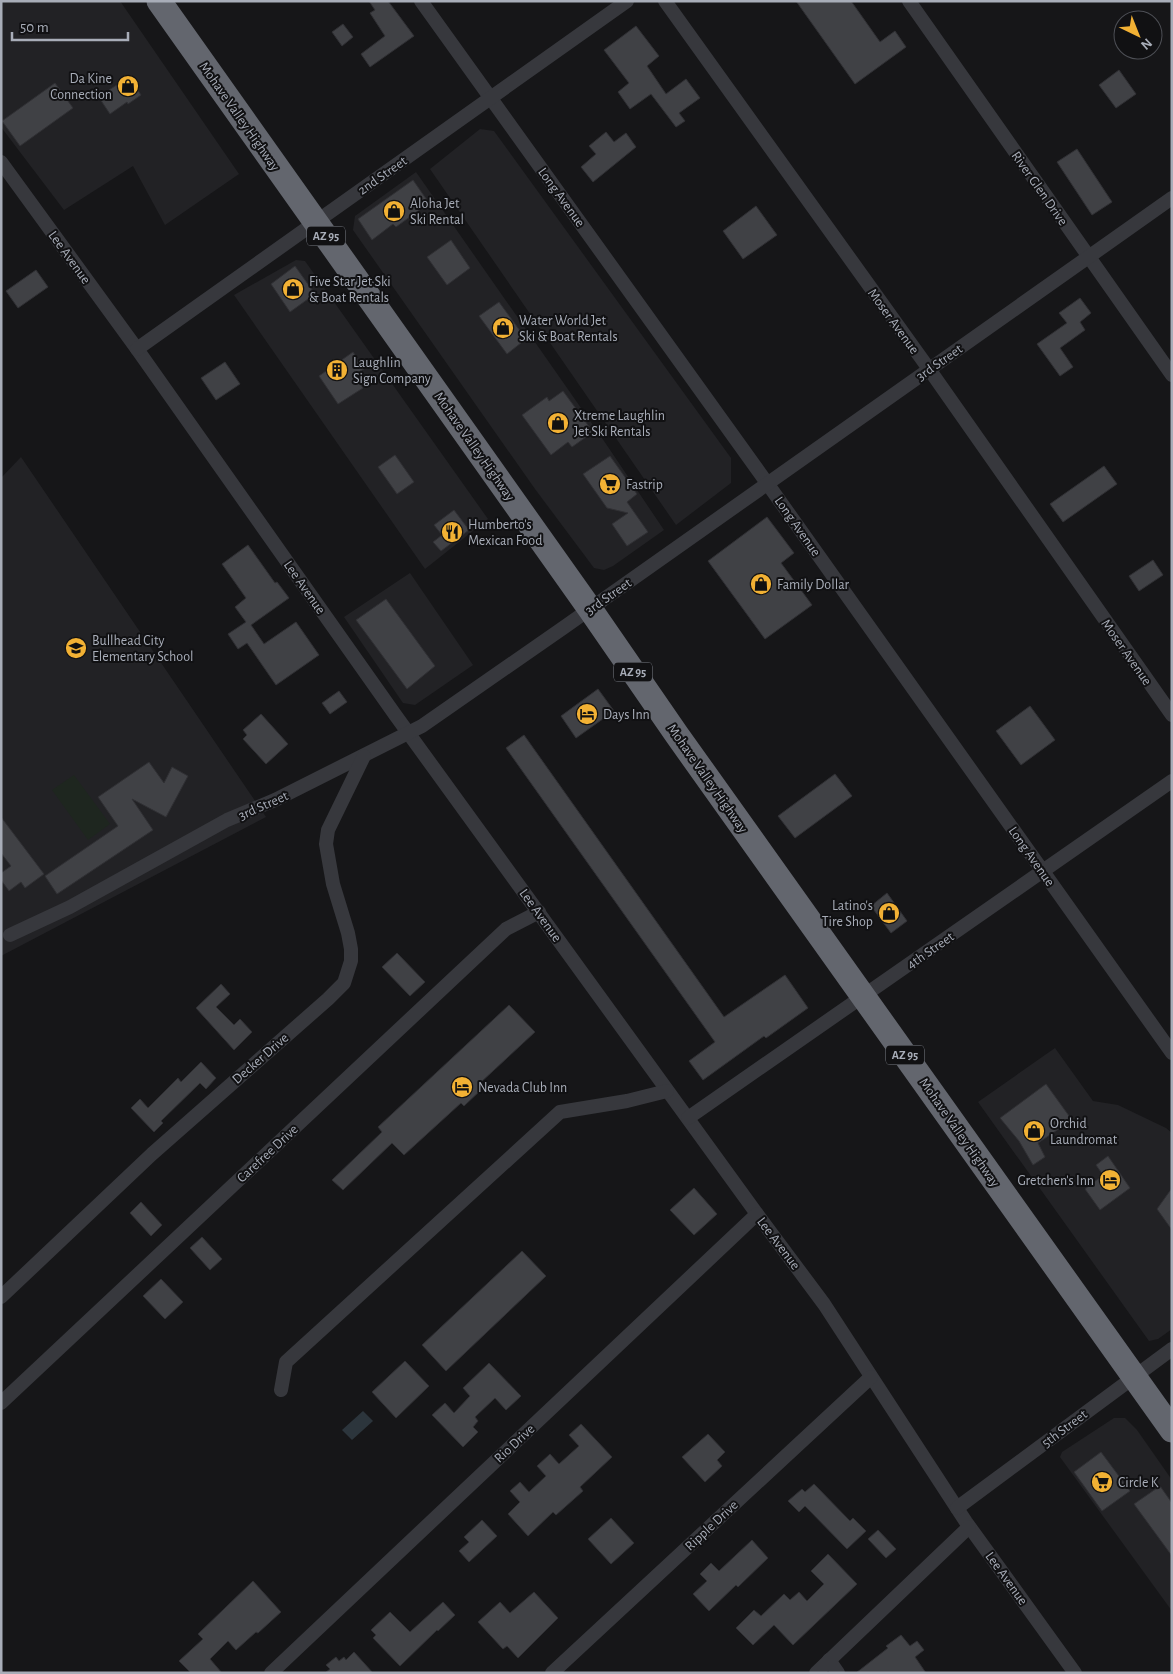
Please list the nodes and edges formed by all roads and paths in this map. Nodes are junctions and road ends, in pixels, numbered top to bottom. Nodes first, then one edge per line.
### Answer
1 (159, 1) edge
2 (421, 1) edge
3 (627, 1) edge
4 (665, 1) edge
5 (909, 1) edge
6 (490, 98) junction
7 (1, 162) edge
8 (1172, 198) edge
9 (316, 222) junction
10 (1088, 257) junction
11 (137, 349) junction
12 (929, 369) junction
13 (1172, 376) edge
14 (767, 484) junction
15 (590, 609) junction
16 (1172, 715) edge
17 (407, 732) junction
18 (364, 756) junction
19 (1172, 781) edge
20 (1043, 871) junction
21 (539, 912) junction
22 (10, 936) dead end
23 (863, 996) junction
24 (1172, 1053) edge
25 (668, 1091) junction
26 (688, 1118) junction
27 (757, 1214) junction
28 (1, 1297) edge
29 (1172, 1349) edge
30 (1134, 1376) junction
31 (871, 1377) junction
32 (281, 1390) dead end
33 (1, 1403) edge
34 (1172, 1430) edge
35 (957, 1508) junction
36 (969, 1527) junction
37 (829, 1660) junction
38 (271, 1673) edge
39 (552, 1673) edge
40 (816, 1673) edge
41 (838, 1673) edge
42 (1075, 1673) edge

1 - 9 highway, Mohave Valley Highway / AZ 95
2 - 6 street, Long Avenue
3 - 6 street, 2nd Street
4 - 12 street, Moser Avenue
5 - 10 street, River Glen Drive
6 - 9 street, 2nd Street
6 - 14 street, Long Avenue
7 - 11 street, Lee Avenue
8 - 10 street, 3rd Street
9 - 11 street, 2nd Street
9 - 15 highway, Mohave Valley Highway / AZ 95
10 - 12 street, 3rd Street
10 - 13 street, River Glen Drive
11 - 17 street, Lee Avenue
12 - 14 street, 3rd Street
12 - 16 street, Moser Avenue
14 - 15 street, 3rd Street
14 - 20 street, Long Avenue
15 - 17 street, 3rd Street
15 - 23 highway, Mohave Valley Highway / AZ 95
17 - 18 street, 3rd Street
17 - 21 street, Lee Avenue
18 - 22 street, 3rd Street
18 - 28 street, Decker Drive
19 - 20 street, 4th Street
20 - 23 street, 4th Street
20 - 24 street, Long Avenue
21 - 25 street, Lee Avenue
21 - 33 street, Carefree Drive
23 - 26 street, 4th Street
23 - 30 highway, Mohave Valley Highway / AZ 95
25 - 26 street, Lee Avenue
25 - 32 street
26 - 27 street, Lee Avenue
27 - 31 street, Lee Avenue
27 - 38 street, Rio Drive
29 - 30 street, 5th Street
30 - 34 highway, Mohave Valley Highway / AZ 95
30 - 35 street, 5th Street
31 - 35 street, Lee Avenue
31 - 39 street, Ripple Drive
35 - 36 street, Lee Avenue
36 - 37 street
36 - 42 street, Lee Avenue
37 - 40 street
37 - 41 street

